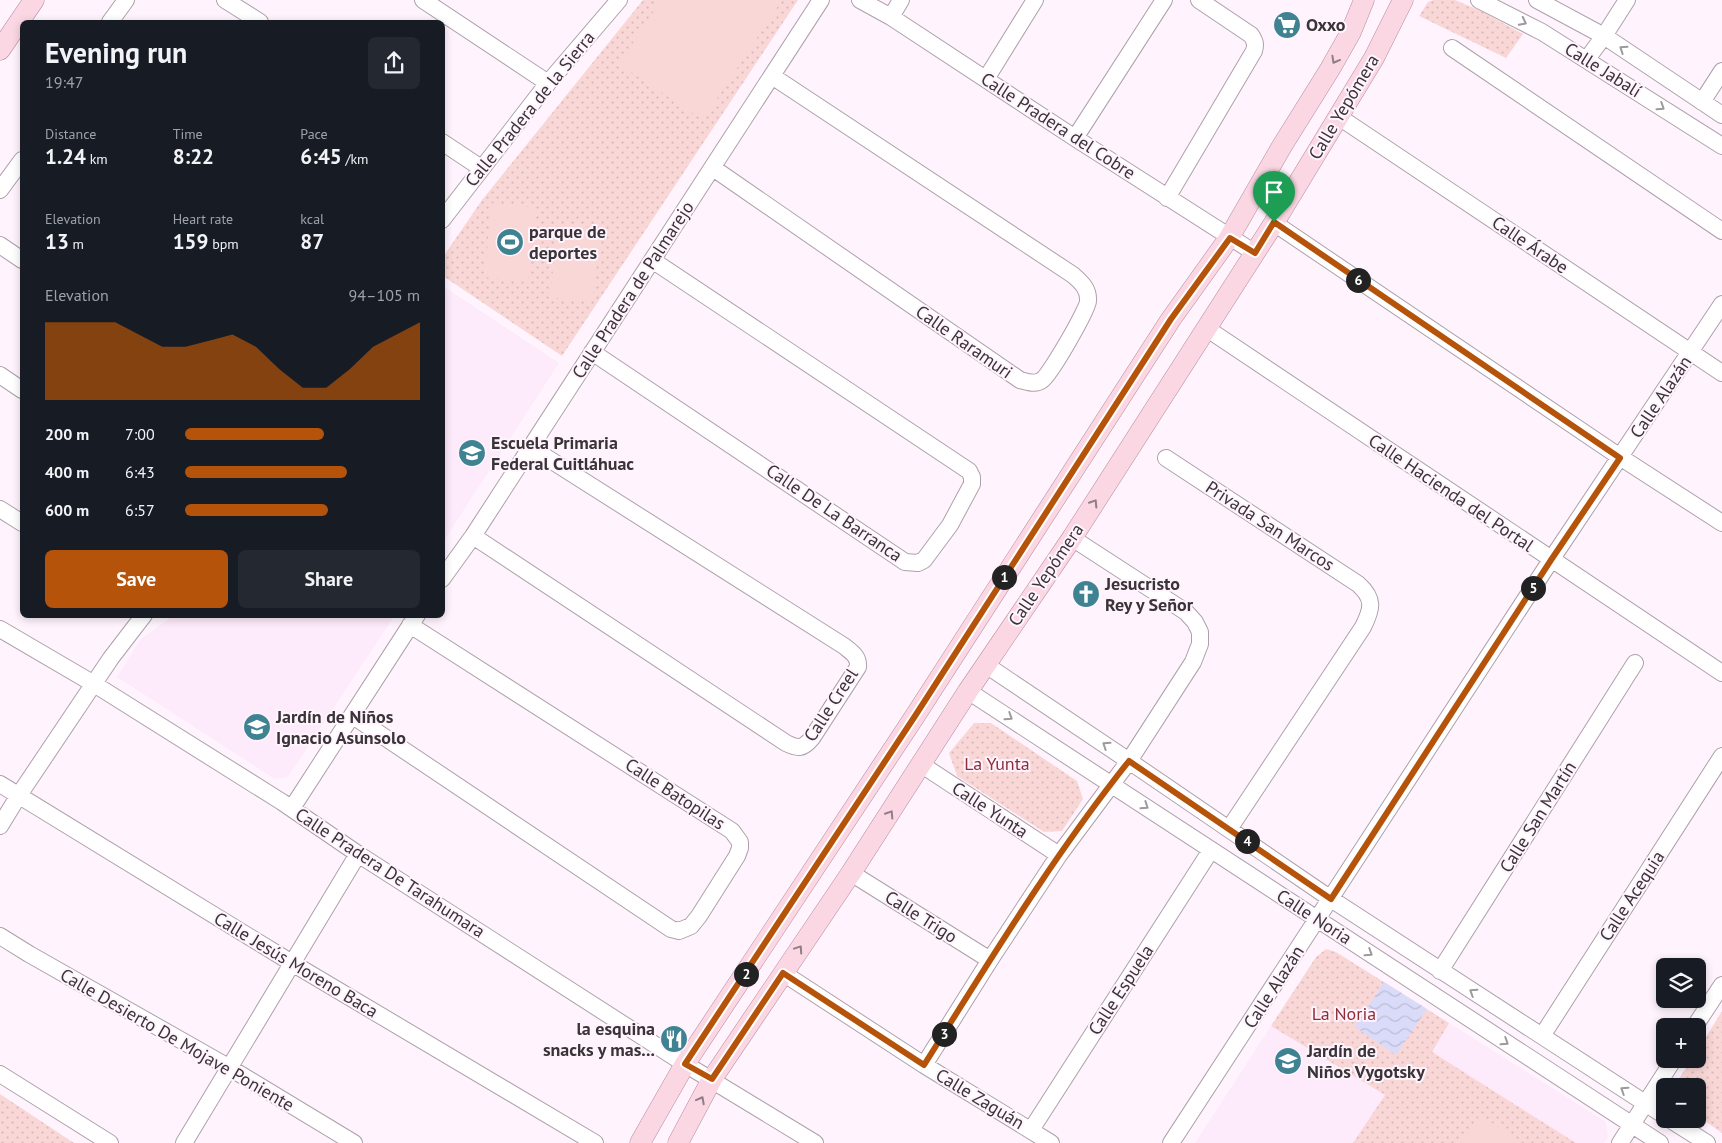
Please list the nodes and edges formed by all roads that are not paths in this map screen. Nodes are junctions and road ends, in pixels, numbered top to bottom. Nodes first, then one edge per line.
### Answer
1 (34, 0) edge
2 (126, 0) edge
3 (225, 0) edge
4 (423, 0) edge
5 (619, 0) edge
6 (821, 0) edge
7 (860, 0) edge
8 (901, 0) edge
9 (1035, 0) edge
10 (1164, 0) edge
11 (1199, 0) edge
12 (1364, 0) edge
13 (1403, 0) edge
14 (1479, 0) edge
15 (1537, 0) edge
16 (1627, 0) edge
17 (891, 17) junction
18 (20, 20) edge
19 (111, 20) edge
20 (257, 20) edge
21 (20, 21) edge
22 (1604, 36) junction
23 (1452, 48) dead end
24 (0, 50) edge
25 (1587, 59) junction
26 (1722, 71) edge
27 (772, 76) junction
28 (986, 79) junction
29 (548, 83) junction
30 (1702, 102) junction
31 (1722, 115) edge
32 (1339, 117) junction
33 (1075, 138) junction
34 (445, 144) edge
35 (1722, 146) edge
36 (20, 163) edge
37 (481, 168) junction
38 (713, 168) junction
39 (0, 190) edge
40 (1167, 198) junction
41 (445, 216) edge
42 (1274, 222) junction
43 (1722, 231) edge
44 (1230, 238) junction
45 (0, 245) edge
46 (1255, 253) junction
47 (20, 259) edge
48 (652, 260) junction
49 (1722, 304) edge
50 (1206, 328) junction
51 (592, 352) junction
52 (1691, 352) junction
53 (1722, 373) edge
54 (0, 375) edge
55 (20, 389) edge
56 (530, 448) junction
57 (1166, 458) dead end
58 (1620, 458) junction
59 (0, 509) edge
60 (20, 522) edge
61 (1722, 523) edge
62 (473, 536) junction
63 (1072, 538) junction
64 (1551, 560) junction
65 (445, 575) edge
66 (141, 618) edge
67 (414, 620) edge
68 (0, 629) edge
69 (1635, 663) dead end
70 (986, 665) junction
71 (1722, 673) edge
72 (94, 684) junction
73 (968, 691) junction
74 (353, 716) junction
75 (1722, 756) edge
76 (1129, 761) junction
77 (922, 765) junction
78 (0, 784) edge
79 (1111, 784) junction
80 (19, 796) junction
81 (292, 808) junction
82 (0, 826) edge
83 (1229, 829) junction
84 (1211, 850) junction
85 (358, 854) junction
86 (1059, 855) junction
87 (851, 873) junction
88 (1331, 899) junction
89 (1318, 920) junction
90 (0, 936) edge
91 (990, 960) junction
92 (292, 963) junction
93 (1440, 971) junction
94 (783, 973) junction
95 (1722, 985) edge
96 (1700, 1018) edge
97 (1542, 1036) junction
98 (685, 1064) junction
99 (924, 1065) junction
100 (230, 1068) junction
101 (1668, 1068) edge
102 (0, 1074) edge
103 (712, 1079) junction
104 (1646, 1104) junction
105 (1656, 1110) edge
106 (1632, 1124) junction
107 (1683, 1128) edge
108 (1031, 1130) junction
109 (110, 1143) edge
110 (184, 1143) edge
111 (354, 1143) edge
112 (594, 1143) edge
113 (640, 1143) edge
114 (678, 1143) edge
115 (815, 1143) edge
116 (1051, 1143) edge
117 (1171, 1143) edge
118 (1620, 1143) edge
119 (1660, 1143) edge
120 (1707, 1143) edge

1 - 18 main road
2 - 19 street
3 - 20 street
4 - 29 street
5 - 29 street, Calle Pradera de la Sierra
6 - 27 street, Calle Pradera de Palmarejo
7 - 17 street, Calle Pradera del Cobre
8 - 17 street
9 - 28 street
10 - 33 street
11 - 40 street
12 -> 44 main road, Calle Yepómera
13 - 32 main road, Calle Yepómera
14 -> 25 street, Calle Jabalí
15 - 22 street, Calle Jabalí
16 - 22 street
17 - 28 street, Calle Pradera del Cobre
21 - 24 main road
22 - 25 street
30 -> 22 street, Calle Jabalí
23 - 43 street
25 -> 35 street, Calle Jabalí
26 - 30 street
27 - 38 street, Calle Pradera de Palmarejo
27 - 38 street, Calle Raramuri
28 - 33 street, Calle Pradera del Cobre
29 - 37 street, Calle Pradera de la Sierra
30 - 31 street, Calle Jabalí
32 - 42 main road, Calle Yepómera
32 - 52 street, Calle Árabe
33 - 40 street, Calle Pradera del Cobre
34 - 37 street
36 - 39 street
37 - 41 street, Calle Pradera de la Sierra
38 - 48 street, Calle Pradera de Palmarejo
40 - 44 street, Calle Pradera del Cobre
42 - 46 main road, Calle Yepómera
42 - 58 street
44 - 46 street, Calle Pradera del Cobre
44 - 98 main road, Calle Yepómera
45 - 47 street
46 - 50 main road, Calle Yepómera
48 - 51 street, Calle Pradera de Palmarejo
48 - 51 street, Calle De La Barranca
49 - 52 street, Calle Alazán
63 -> 50 main road, Calle Yepómera
50 - 64 street, Calle Hacienda del Portal
51 - 56 street, Calle Pradera de Palmarejo
52 - 53 street, Calle Árabe
52 - 58 street, Calle Alazán
54 - 55 street
56 - 62 street, Calle Pradera de Palmarejo
56 - 62 street, Calle Creel
57 - 83 street, Privada San Marcos
58 - 61 street
58 - 64 street, Calle Alazán
59 - 60 street
62 - 65 street, Calle Pradera de Palmarejo
63 - 70 main road, Calle Yepómera
63 - 76 street
64 - 71 street, Calle Hacienda del Portal
64 - 88 street, Calle Alazán
66 - 72 street
67 - 74 street
67 - 74 street, Calle Batopilas
68 - 72 street, Calle Pradera De Tarahumara
69 - 93 street, Calle San Martín
70 - 73 main road, Calle Yepómera
76 -> 70 street, Calle Noria
72 - 80 street
72 - 81 street, Calle Pradera De Tarahumara
73 - 77 main road, Calle Yepómera
73 -> 79 street, Calle Noria
74 - 81 street
75 - 97 street, Calle Acequia
76 - 79 street
76 - 83 street, Calle Noria
77 - 86 street, Calle Yunta
87 -> 77 main road, Calle Yepómera
78 - 80 street, Calle Jesús Moreno Baca
79 -> 84 street, Calle Noria
79 - 86 street
80 - 82 street
80 - 92 street, Calle Jesús Moreno Baca
81 - 85 street, Calle Pradera De Tarahumara
83 - 88 street, Calle Noria
84 - 89 street, Calle Noria
84 - 108 street, Calle Espuela
85 - 92 street
85 - 98 street, Calle Pradera De Tarahumara
86 - 91 street
87 - 91 street, Calle Trigo
94 -> 87 main road, Calle Yepómera
88 - 89 street, Calle Alazán
88 - 93 street, Calle Noria
89 -> 106 street, Calle Noria
89 - 117 street, Calle Alazán
90 - 100 street, Calle Desierto De Mojave Poniente
91 - 99 street
92 - 100 street
92 - 112 street, Calle Jesús Moreno Baca
97 -> 93 street, Calle Noria
94 - 99 street, Calle Zaguán
94 - 103 main road, Calle Yepómera
95 - 96 street
104 -> 97 street, Calle Noria
98 - 103 street, Calle Pradera De Tarahumara
98 - 113 main road, Calle Yepómera
99 - 108 street, Calle Zaguán
100 - 110 street
100 - 111 street, Calle Desierto De Mojave Poniente
101 - 104 street
102 - 109 street
114 -> 103 main road, Calle Yepómera
103 - 115 street, Calle Pradera De Tarahumara
104 - 105 street, Calle Noria
104 - 106 street
106 - 118 street
106 - 119 street, Calle Noria
107 - 120 street
108 - 116 street, Calle Zaguán

